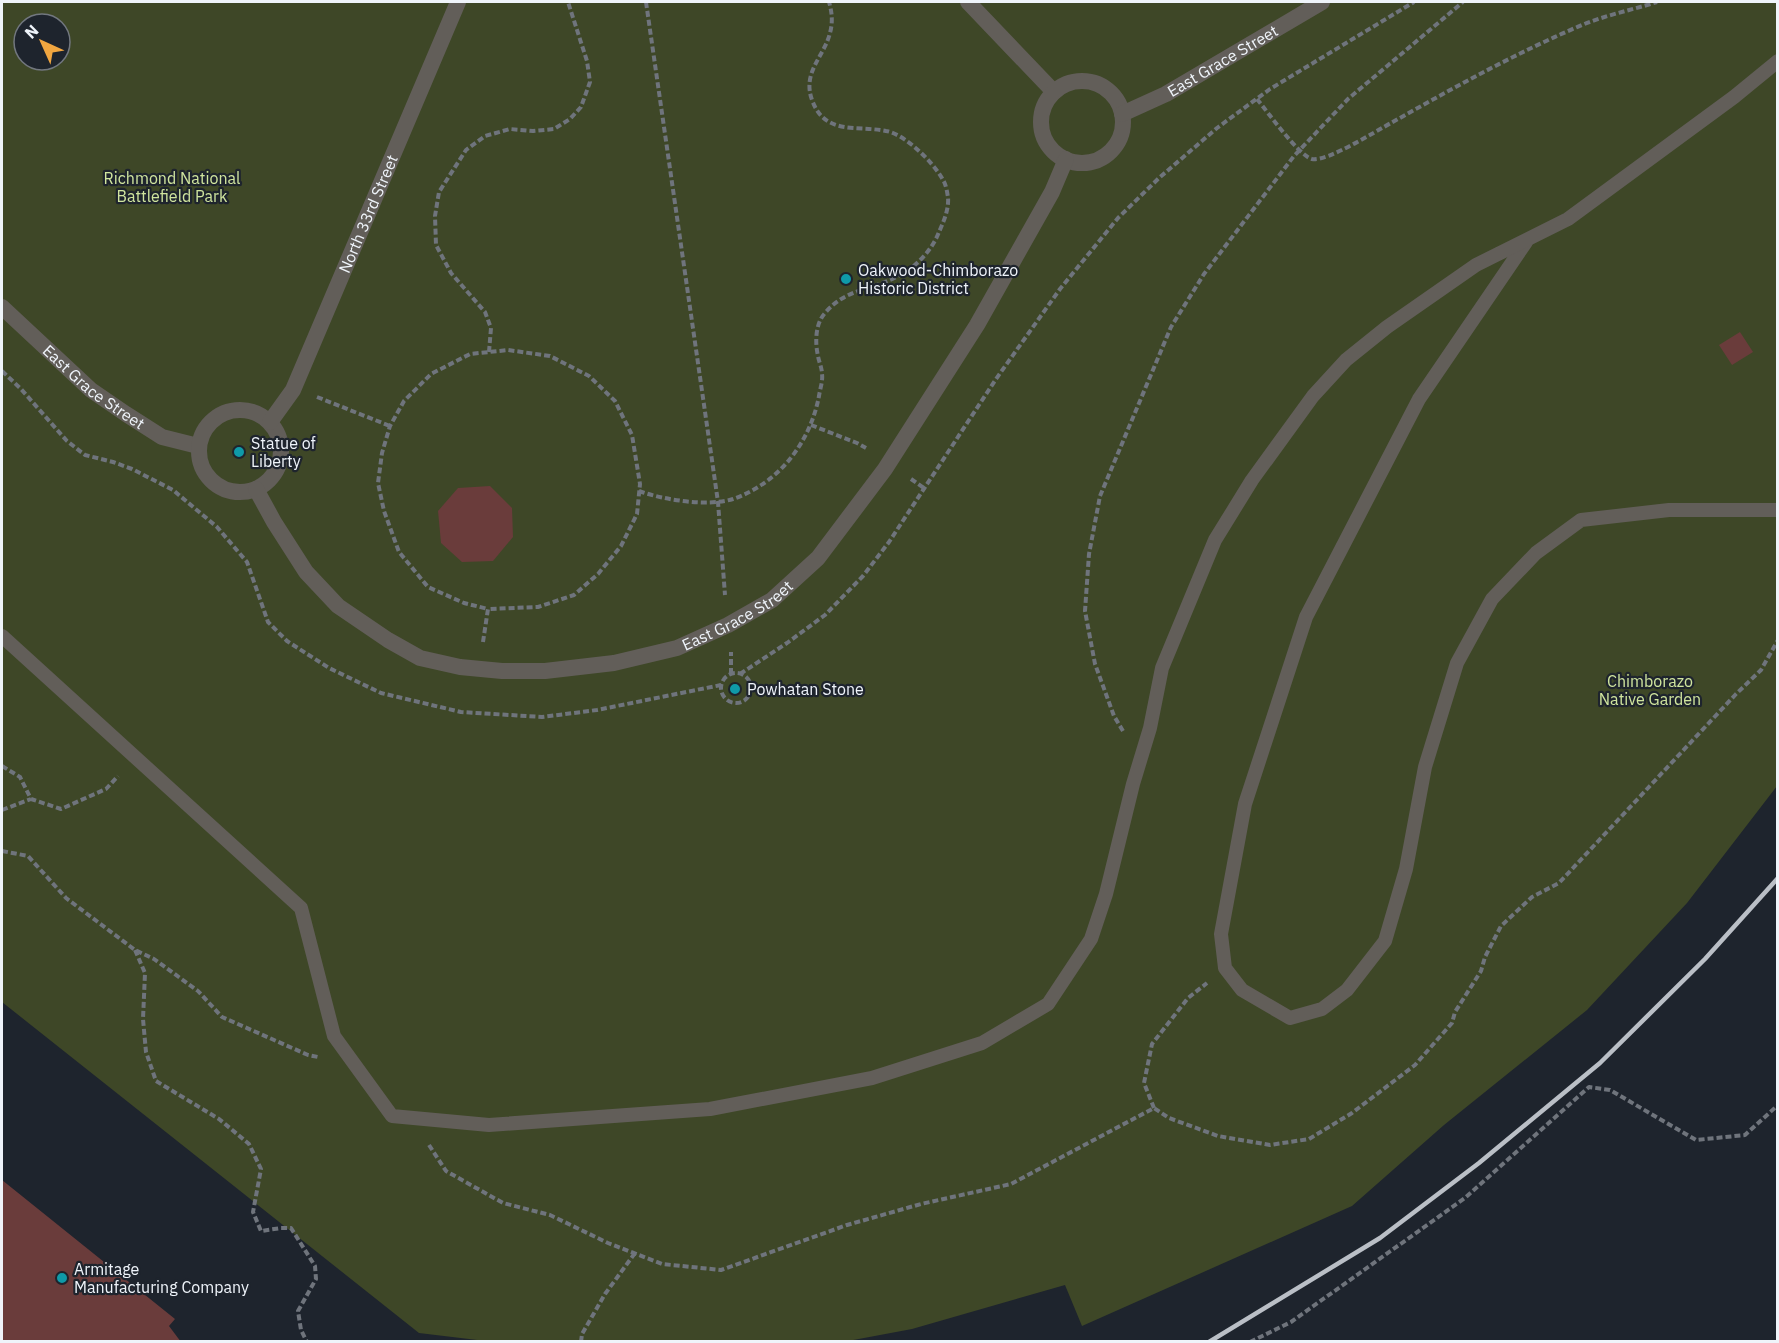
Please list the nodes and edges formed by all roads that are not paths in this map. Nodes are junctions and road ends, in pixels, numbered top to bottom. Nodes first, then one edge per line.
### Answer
1 (458, 2) edge
2 (968, 2) edge
3 (1322, 2) edge
4 (1778, 61) edge
5 (1054, 92) junction
6 (1122, 114) junction
7 (1066, 159) junction
8 (1527, 240) junction
9 (2, 307) edge
10 (270, 422) junction
11 (198, 446) junction
12 (256, 489) junction
13 (1778, 510) edge
14 (2, 636) edge

1 - 10 street, North 33rd Street
2 - 5 street
3 - 6 street, East Grace Street
4 - 8 lane
5 - 6 street
5 - 7 street
6 - 7 street
7 - 12 street, East Grace Street
8 - 13 lane
8 - 14 lane
9 - 11 street, East Grace Street
10 - 11 street
10 - 12 street
11 - 12 street

